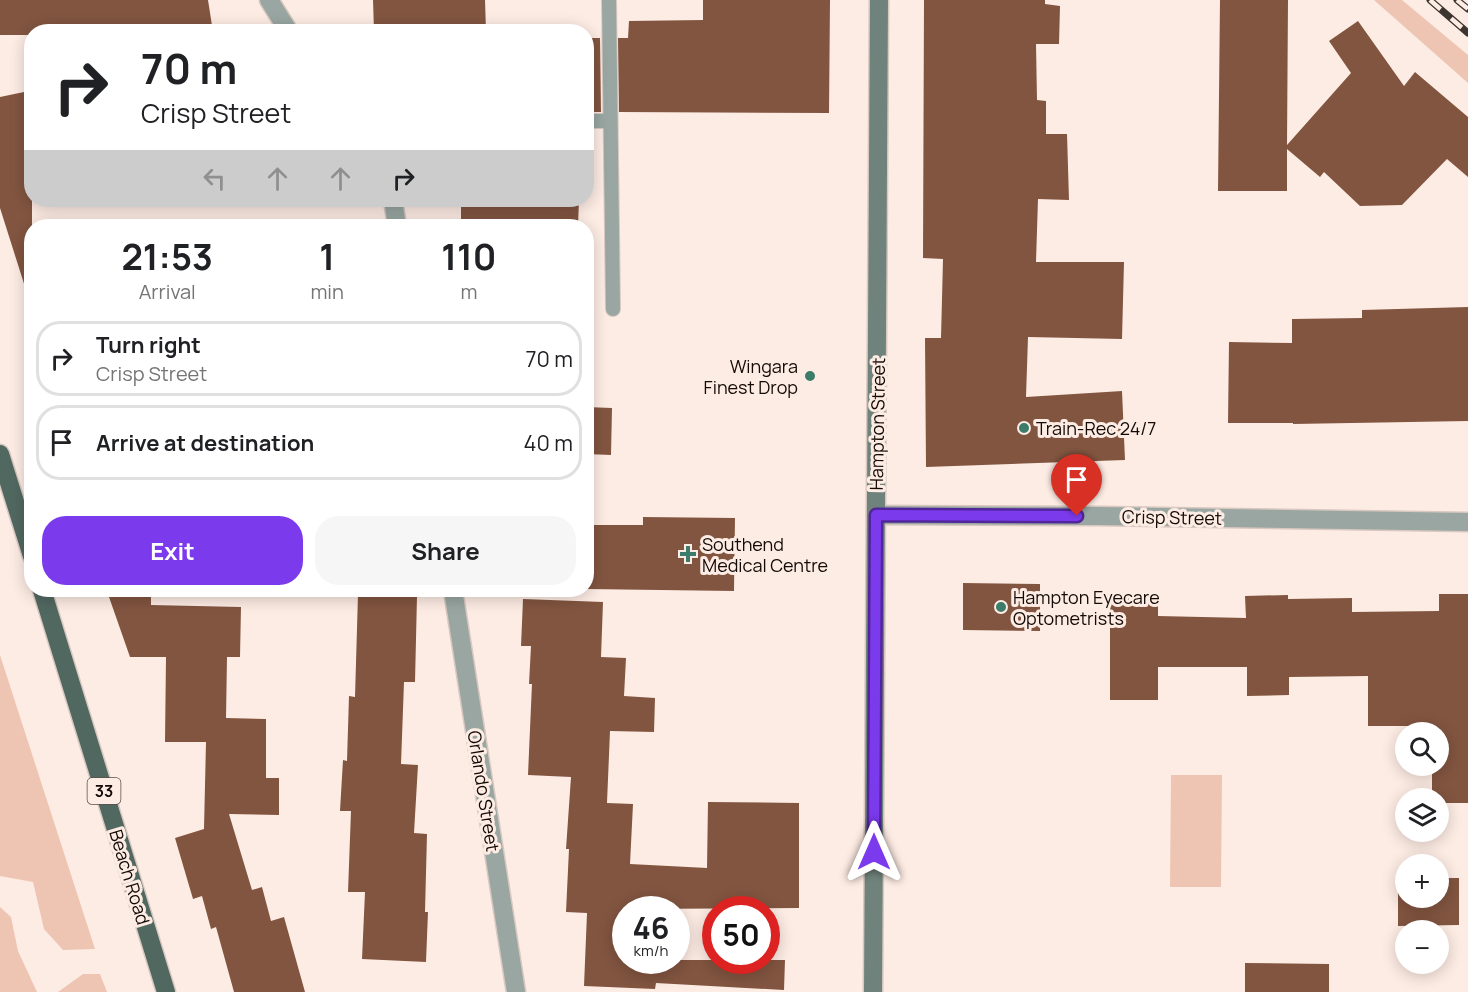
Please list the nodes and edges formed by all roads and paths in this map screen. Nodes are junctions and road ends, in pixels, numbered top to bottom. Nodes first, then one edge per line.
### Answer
1 (269, 0) edge
2 (609, 0) edge
3 (879, 0) edge
4 (284, 24) edge
5 (594, 121) edge
6 (610, 121) junction
7 (613, 309) dead end
8 (0, 454) edge
9 (876, 515) junction
10 (1468, 522) edge
11 (24, 530) edge
12 (44, 597) edge
13 (454, 597) edge
14 (165, 992) edge
15 (516, 992) edge
16 (873, 992) edge

1 - 4 street
2 - 6 lane
3 - 9 main road, Hampton Street
5 - 6 lane
6 - 7 lane
8 - 11 main road
9 - 10 street, Crisp Street
9 - 16 main road, Hampton Street
12 - 14 main road, Beach Road / 33
13 - 15 street, Orlando Street

